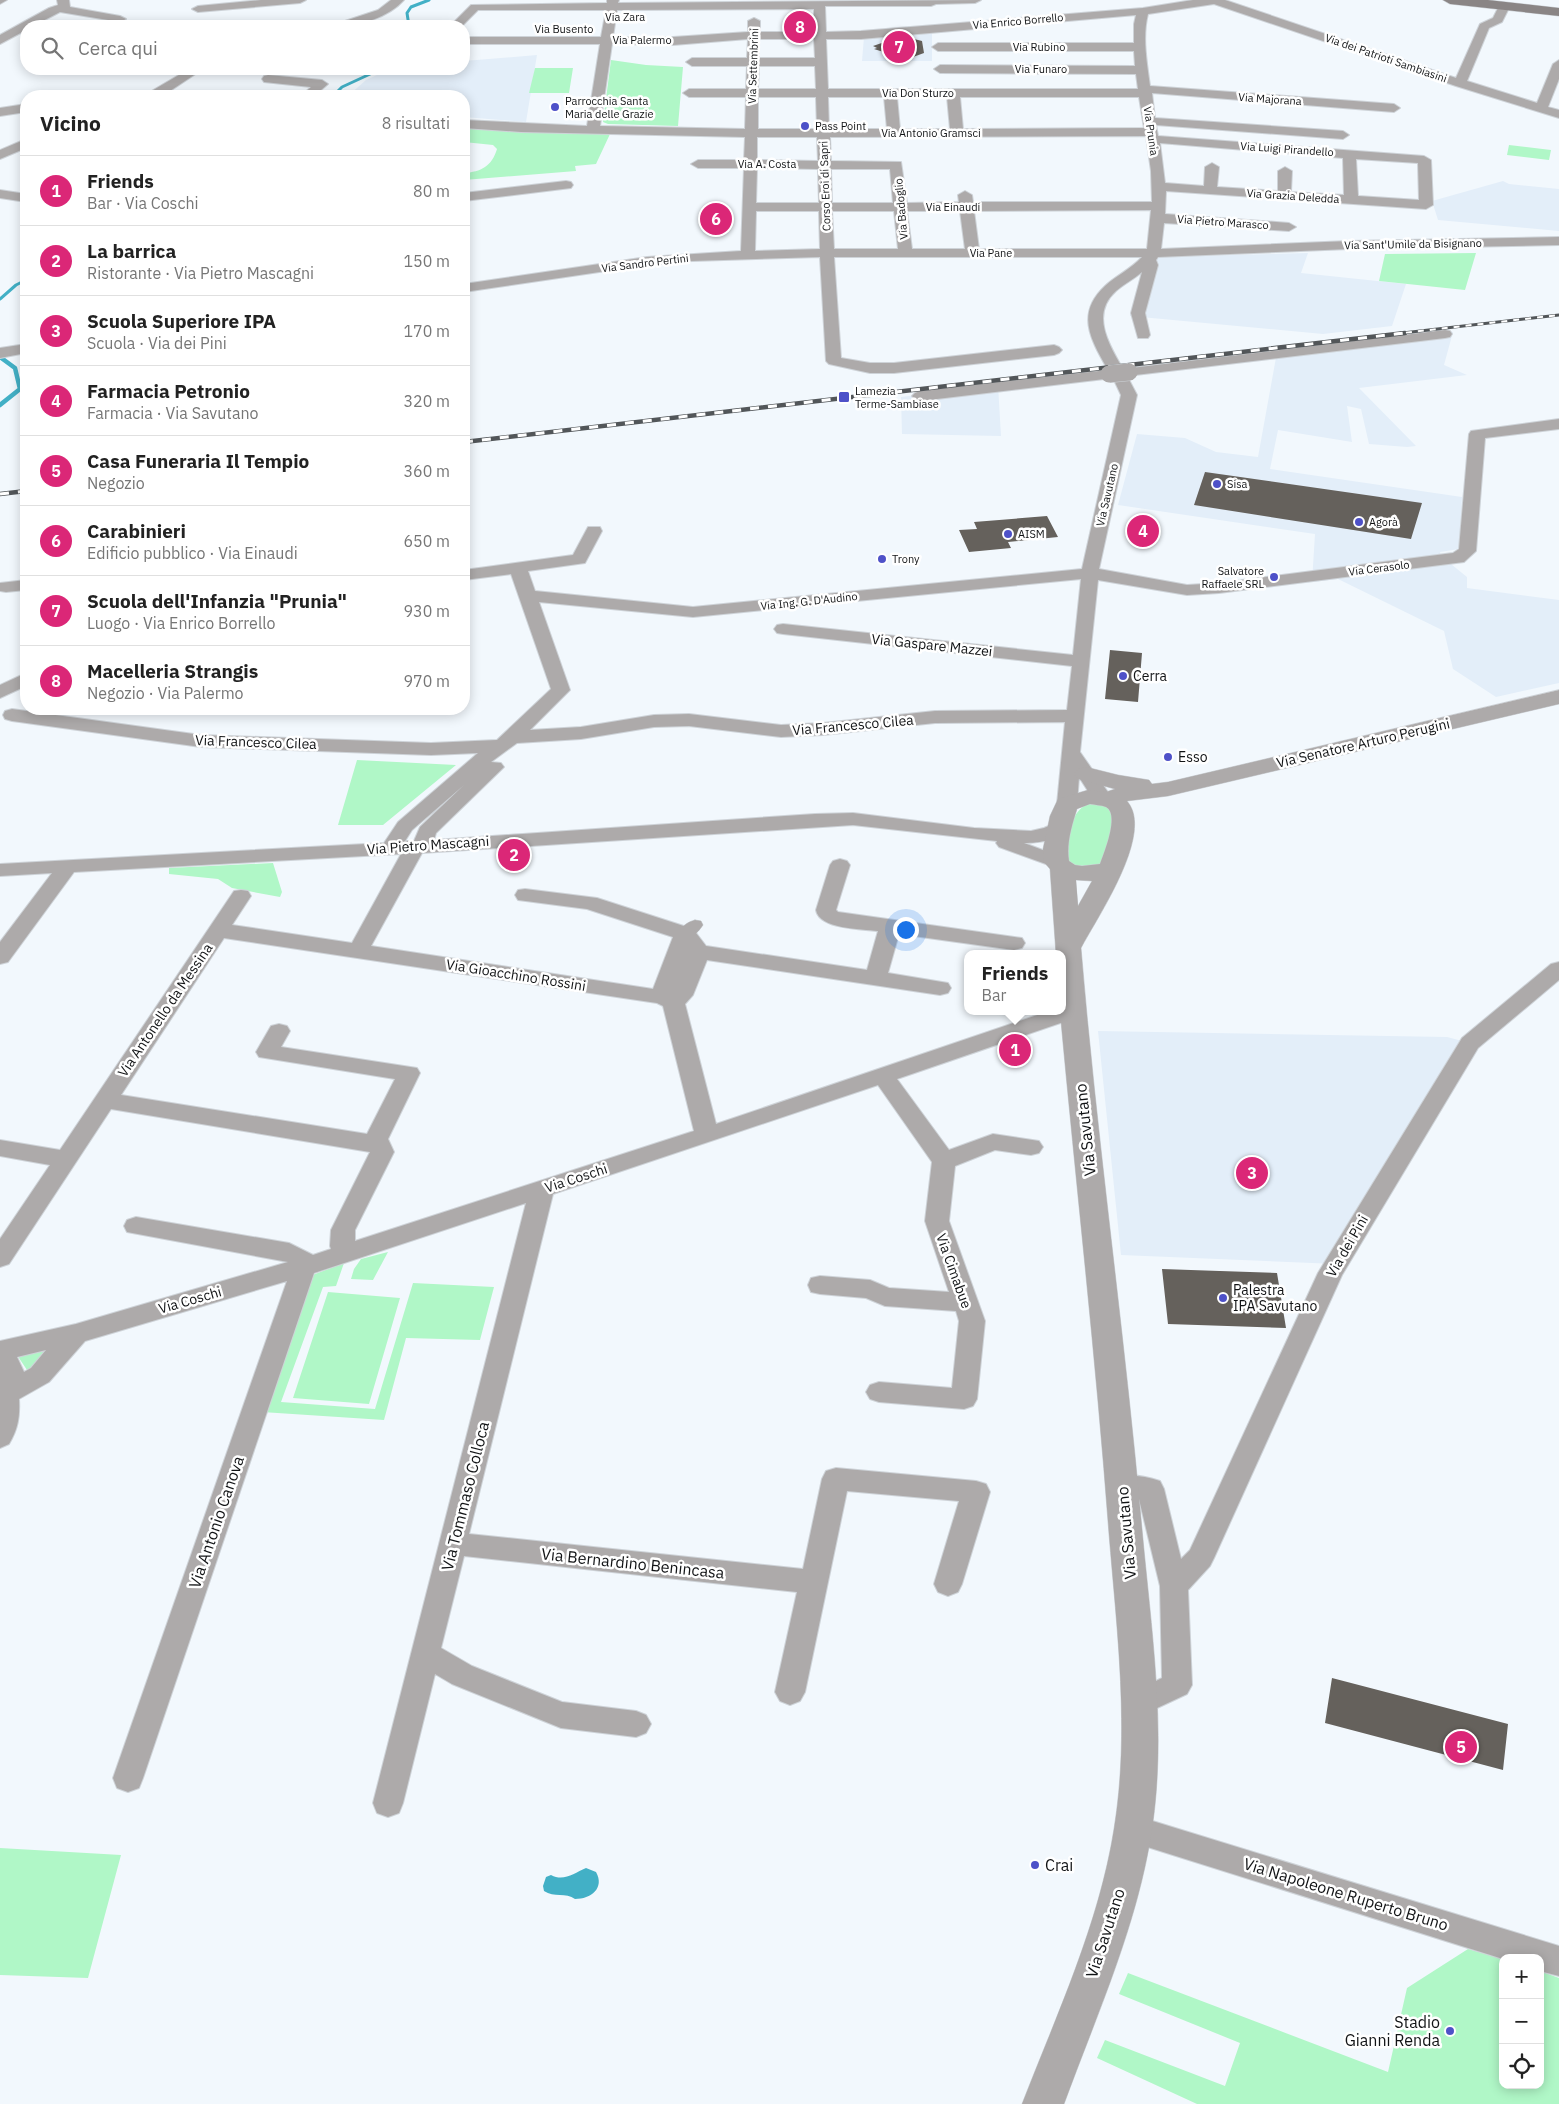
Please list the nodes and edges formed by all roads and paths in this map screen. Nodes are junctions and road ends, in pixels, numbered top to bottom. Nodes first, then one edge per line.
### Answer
1 (300, 0) edge
2 (398, 0) edge
3 (975, 0) edge
4 (1215, 0) edge
5 (1450, 0) edge
6 (871, 1) edge
7 (64, 3) edge
8 (755, 3) edge
9 (819, 3) edge
10 (1498, 4) edge
11 (248, 6) edge
12 (198, 9) dead end
13 (933, 11) edge
14 (1143, 11) junction
15 (1559, 12) edge
16 (1067, 13) junction
17 (120, 18) dead end
18 (35, 20) edge
19 (358, 20) edge
20 (466, 20) edge
21 (696, 20) edge
22 (1002, 22) junction
23 (470, 23) edge
24 (524, 24) edge
25 (607, 25) edge
26 (20, 29) edge
27 (676, 29) dead end
28 (724, 31) edge
29 (784, 31) edge
30 (754, 36) junction
31 (820, 36) junction
32 (470, 38) edge
33 (0, 40) edge
34 (938, 47) junction
35 (1006, 47) junction
36 (1069, 47) junction
37 (1140, 47) junction
38 (474, 52) dead end
39 (692, 62) dead end
40 (753, 62) junction
41 (821, 62) junction
42 (1559, 64) edge
43 (940, 69) junction
44 (1010, 69) junction
45 (1074, 70) junction
46 (1143, 70) junction
47 (188, 75) edge
48 (268, 79) dead end
49 (1460, 83) junction
50 (166, 90) edge
51 (314, 90) edge
52 (1146, 91) junction
53 (689, 93) dead end
54 (752, 93) junction
55 (822, 93) junction
56 (890, 93) junction
57 (947, 93) junction
58 (1015, 98) junction
59 (1080, 98) junction
60 (1394, 108) dead end
61 (20, 109) edge
62 (1541, 109) junction
63 (0, 112) edge
64 (1559, 114) edge
65 (470, 124) edge
66 (593, 130) junction
67 (1150, 131) junction
68 (751, 133) junction
69 (823, 133) junction
70 (894, 133) junction
71 (957, 133) junction
72 (1343, 136) dead end
73 (20, 146) edge
74 (1349, 154) junction
75 (5, 155) edge
76 (698, 164) dead end
77 (750, 164) junction
78 (824, 165) junction
79 (896, 165) joint
80 (1212, 167) dead end
81 (1285, 171) dead end
82 (566, 185) dead end
83 (1159, 187) junction
84 (1210, 191) junction
85 (0, 194) edge
86 (470, 196) edge
87 (1284, 196) junction
88 (20, 197) edge
89 (1351, 200) junction
90 (966, 201) junction
91 (1426, 205) joint
92 (749, 207) junction
93 (825, 207) junction
94 (900, 207) junction
95 (1157, 212) junction
96 (1289, 227) dead end
97 (1156, 238) junction
98 (1559, 241) edge
99 (1559, 246) edge
100 (1268, 249) junction
101 (1213, 250) junction
102 (827, 252) junction
103 (905, 253) junction
104 (973, 253) junction
105 (748, 255) junction
106 (1144, 262) junction
107 (470, 287) edge
108 (1445, 334) dead end
109 (1143, 335) dead end
110 (20, 350) edge
111 (1054, 350) dead end
112 (3, 352) edge
113 (1132, 371) junction
114 (1105, 374) junction
115 (920, 396) dead end
116 (1144, 397) dead end
117 (1139, 424) dead end
118 (1559, 424) edge
119 (1121, 436) junction
120 (594, 531) dead end
121 (518, 568) junction
122 (1090, 573) junction
123 (470, 574) edge
124 (20, 586) edge
125 (6, 587) dead end
126 (527, 596) junction
127 (783, 628) dead end
128 (1082, 661) junction
129 (20, 682) edge
130 (0, 692) edge
131 (1559, 697) edge
132 (12, 715) dead end
133 (1075, 716) junction
134 (508, 742) junction
135 (1071, 749) junction
136 (1086, 774) junction
137 (1168, 789) junction
138 (1105, 799) junction
139 (1064, 815) junction
140 (1123, 827) junction
141 (974, 834) junction
142 (418, 846) junction
143 (390, 848) junction
144 (1059, 864) junction
145 (840, 865) dead end
146 (68, 866) junction
147 (1111, 869) junction
148 (0, 870) edge
149 (525, 895) dead end
150 (241, 896) dead end
151 (890, 926) junction
152 (690, 929) junction
153 (218, 930) junction
154 (1014, 942) dead end
155 (1068, 948) junction
156 (358, 951) junction
157 (699, 952) junction
158 (0, 957) edge
159 (1559, 969) edge
160 (876, 978) junction
161 (940, 988) dead end
162 (667, 1000) junction
163 (1073, 1011) junction
164 (1066, 1013) edge
165 (1061, 1015) edge
166 (279, 1031) dead end
167 (883, 1076) junction
168 (105, 1100) junction
169 (707, 1135) junction
170 (374, 1143) junction
171 (1032, 1147) dead end
172 (0, 1148) edge
173 (66, 1158) junction
174 (944, 1161) junction
175 (542, 1189) junction
176 (136, 1226) dead end
177 (347, 1253) junction
178 (0, 1258) edge
179 (304, 1267) junction
180 (820, 1285) dead end
181 (966, 1302) junction
182 (76, 1334) junction
183 (0, 1353) edge
184 (879, 1392) dead end
185 (6, 1399) edge
186 (0, 1437) edge
187 (1122, 1486) junction
188 (454, 1544) junction
189 (813, 1582) junction
190 (948, 1584) dead end
191 (1174, 1586) junction
192 (426, 1654) junction
193 (790, 1692) dead end
194 (1140, 1703) junction
195 (636, 1724) dead end
196 (128, 1778) dead end
197 (388, 1802) dead end
198 (1133, 1830) junction
199 (1559, 1961) edge
200 (1043, 2104) edge

1 - 11 street
2 - 19 street
3 - 13 street
4 - 14 street, Via Enrico Borrello
4 - 49 street, Via dei Patrioti Sambiasini
5 - 10 main road
6 - 9 street
6 - 13 street
7 - 17 street
7 - 18 street
8 - 28 street
8 - 29 street
8 - 30 street, Via Settembrini
9 - 29 street
9 - 31 street, Corso Eroi di Sapri
10 - 15 main road
10 - 49 street
11 - 12 street
13 - 22 street, Via Enrico Borrello
13 - 31 street, Via Enrico Borrello
13 - 34 street
14 - 16 street, Via Enrico Borrello
14 - 37 street, Via Prunia
16 - 22 street, Via Enrico Borrello
16 - 36 street
20 - 24 street
21 - 25 street, Via Palermo
21 - 25 street, Via Zara
21 - 27 street
21 - 28 street, Via Palermo
21 - 28 street
22 - 35 street
23 - 24 street, Via Busento
24 - 25 street
24 - 25 street, Via Busento
24 - 25 street, Via Zara
24 - 32 street
24 - 38 street
25 - 66 street
26 - 33 street
28 - 30 street, Via Palermo
28 - 39 street
28 - 40 street
29 - 30 street, Via Palermo
29 - 31 street, Via Palermo
29 - 40 street
29 - 41 street
30 - 40 street, Via Settembrini
31 - 41 street, Corso Eroi di Sapri
34 - 35 street, Via Rubino
34 - 43 street
35 - 36 street, Via Rubino
35 - 44 street
36 - 37 street, Via Rubino
36 - 45 street
37 - 46 street, Via Prunia
40 - 54 street, Via Settembrini
41 - 55 street, Corso Eroi di Sapri
42 - 62 street
43 - 44 street, Via Funaro
43 - 57 street
44 - 45 street, Via Funaro
44 - 58 street
45 - 46 street, Via Funaro
45 - 59 street
46 - 52 street, Via Prunia
47 - 50 street
48 - 51 street
49 - 62 street, Via dei Patrioti Sambiasini
52 - 59 street, Via Don Sturzo
52 - 60 street, Via Majorana
52 - 67 street, Via Prunia
53 - 54 street, Via Don Sturzo
54 - 55 street, Via Don Sturzo
54 - 68 street, Via Settembrini
55 - 56 street, Via Don Sturzo
55 - 69 street, Corso Eroi di Sapri
56 - 57 street, Via Don Sturzo
56 - 70 street
57 - 58 street, Via Don Sturzo
57 - 71 street
58 - 59 street, Via Don Sturzo
61 - 63 street
62 - 64 street, Via dei Patrioti Sambiasini
65 - 66 street, Via Antonio Gramsci
66 - 68 street, Via Antonio Gramsci
67 - 71 street, Via Antonio Gramsci
67 - 72 street
67 - 74 street, Via Luigi Pirandello
67 - 83 street, Via Prunia
68 - 69 street, Via Antonio Gramsci
68 - 77 street, Via Settembrini
69 - 70 street, Via Antonio Gramsci
69 - 78 street, Corso Eroi di Sapri
70 - 71 street, Via Antonio Gramsci
73 - 75 street
74 - 89 street
74 - 91 street, Via Luigi Pirandello
76 - 77 street, Via A. Costa
77 - 78 street, Via A. Costa
77 - 92 street, Via Settembrini
78 - 79 street, Via A. Costa
78 - 93 street, Corso Eroi di Sapri
79 - 94 street, Via Badoglio
80 - 84 street
81 - 87 street
82 - 86 street
83 - 84 street, Via Grazia Deledda
83 - 95 street, Via Prunia
84 - 87 street, Via Grazia Deledda
85 - 88 street
87 - 89 street, Via Grazia Deledda
89 - 91 street, Via Grazia Deledda
90 - 94 street, Via Einaudi
90 - 95 street, Via Einaudi
90 - 104 street
92 - 93 street, Via Einaudi
92 - 105 street, Via Settembrini
93 - 94 street, Via Einaudi
93 - 102 street, Corso Eroi di Sapri
94 - 103 street, Via Badoglio
95 - 96 street, Via Pietro Marasco
95 - 97 street, Via Prunia
97 - 101 street
97 - 106 street, Via Prunia
98 - 100 street, Via Sant'Umile da Bisignano
99 - 100 street, Via Sant'Umile da Bisignano
100 - 101 street, Via Sant'Umile da Bisignano
101 - 106 street
102 - 103 street, Via Pane
102 - 105 street, Via Sandro Pertini
102 - 111 street, Corso Eroi di Sapri
103 - 104 street, Via Pane
104 - 106 street, Via Pane
105 - 107 street, Via Sandro Pertini
106 - 109 street, Via Prunia
106 - 119 street, Via Savutano
108 - 113 street
110 - 112 street
113 - 114 street, bridge
113 - 116 street
114 - 115 street
114 - 119 street
117 - 119 street
118 - 122 street, Via Cerasolo
119 - 122 street, Via Savutano
120 - 121 street
121 - 123 street
121 - 126 street
122 - 126 street, Via Ing. G. D'Audino
122 - 128 street, Via Savutano
124 - 125 street
126 - 134 street
127 - 128 street, Via Gaspare Mazzei
128 - 133 street, Via Savutano
129 - 130 street
131 - 137 street, Via Senatore Arturo Perugini
132 - 134 street, Via Francesco Cilea
133 - 134 street, Via Francesco Cilea
133 - 135 street, Via Savutano
134 - 142 street
134 - 143 street
135 - 136 street
135 - 139 street, Via Savutano
136 - 137 street
136 - 138 street
137 - 138 street
137 - 140 street
138 - 139 street
138 - 140 street
139 - 141 street
139 - 144 street
140 - 147 street
141 - 142 street, Via Pietro Mascagni
141 - 144 street
142 - 143 street, Via Pietro Mascagni
142 - 156 street
143 - 146 street, Via Pietro Mascagni
144 - 147 street
144 - 155 street, Via Savutano
145 - 151 street
146 - 148 street, Via Pietro Mascagni
146 - 158 street
147 - 155 street
149 - 152 street
150 - 153 street
151 - 154 street
151 - 160 street
152 - 157 street
152 - 162 street
153 - 156 street, Via Antonello da Messina
153 - 168 street, Via Antonello da Messina
155 - 163 street, Via Savutano
156 - 162 street, Via Gioacchino Rossini
157 - 160 street
157 - 162 street
159 - 191 street, Via dei Pini
160 - 161 street
162 - 169 street
163 - 164 street, Via Coschi
163 - 187 street, Via Savutano
165 - 167 street, Via Coschi
166 - 170 street
167 - 169 street, Via Coschi
167 - 174 street
168 - 170 street
168 - 173 street, Via Antonello da Messina
169 - 175 street, Via Coschi
170 - 177 street
171 - 174 street
172 - 173 street
173 - 178 street, Via Antonello da Messina
174 - 181 street, Via Cimabue
175 - 177 street, Via Coschi
175 - 188 street, Via Tommaso Colloca
176 - 179 street
177 - 179 street, Via Coschi
179 - 182 street, Via Coschi
179 - 196 street, Via Antonio Canova
180 - 181 street
181 - 184 street, Via Cimabue
182 - 183 street, Via Coschi
182 - 185 street
183 - 185 street
185 - 186 street
187 - 191 street
187 - 194 street, Via Savutano
188 - 189 street, Via Bernardino Benincasa
188 - 192 street, Via Tommaso Colloca
189 - 190 street
189 - 193 street
191 - 194 street
192 - 195 street
192 - 197 street, Via Tommaso Colloca
194 - 198 street, Via Savutano
198 - 199 street, Via Napoleone Ruperto Bruno
198 - 200 street, Via Savutano

